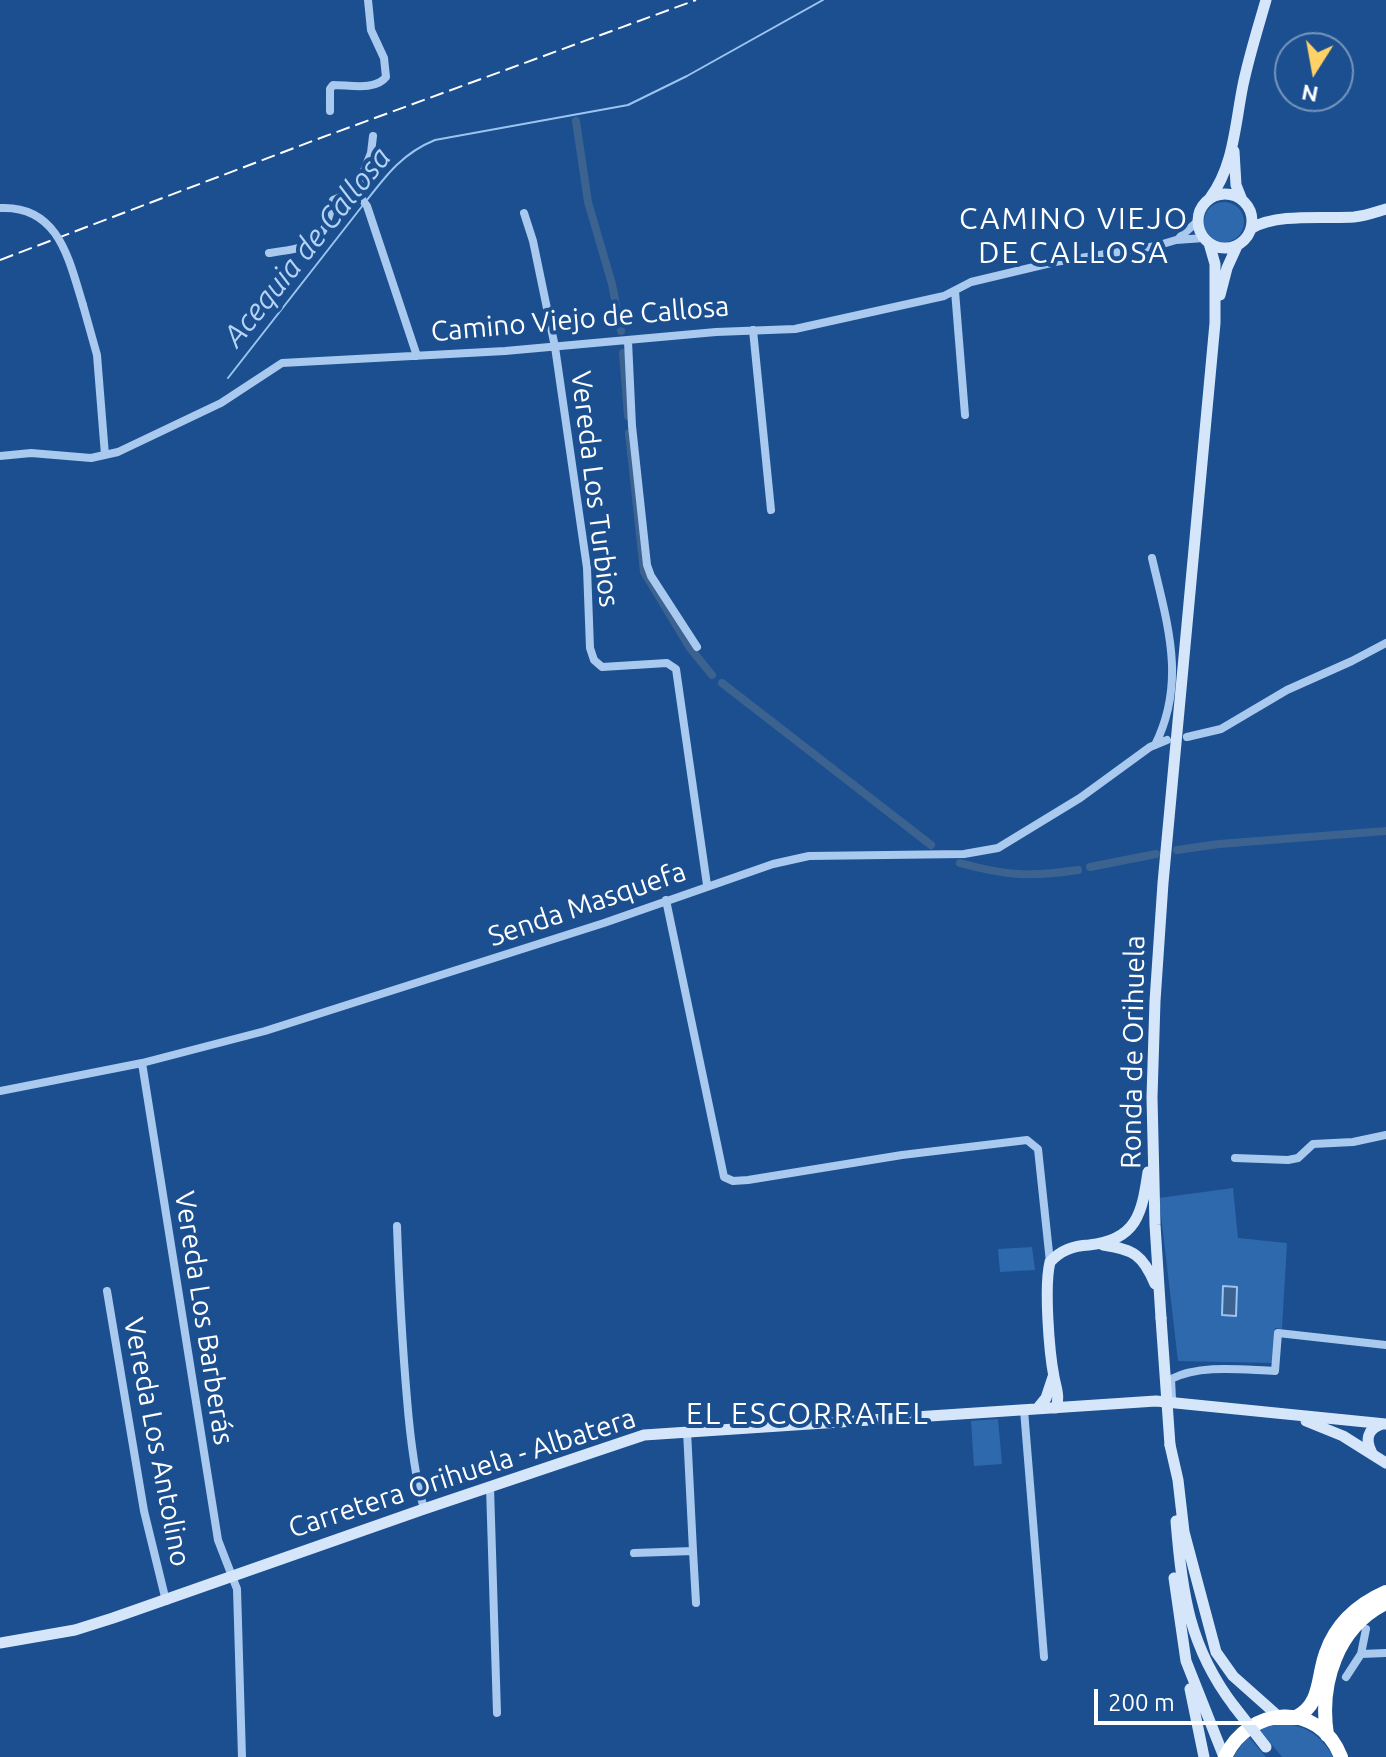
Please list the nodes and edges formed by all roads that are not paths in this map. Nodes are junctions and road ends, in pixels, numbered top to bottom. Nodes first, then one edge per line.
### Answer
1 (368, 0) edge
2 (1266, 0) edge
3 (330, 111) dead end
4 (373, 136) dead end
5 (1234, 139) junction
6 (356, 191) junction
7 (1210, 198) junction
8 (1245, 203) junction
9 (0, 208) edge
10 (1386, 209) edge
11 (524, 213) dead end
12 (1198, 221) junction
13 (1282, 221) junction
14 (1252, 228) junction
15 (1176, 240) junction
16 (1206, 241) junction
17 (1237, 246) junction
18 (269, 253) dead end
19 (955, 291) junction
20 (1215, 323) junction
21 (753, 330) junction
22 (628, 341) junction
23 (555, 347) junction
24 (417, 356) junction
25 (965, 415) dead end
26 (105, 455) junction
27 (0, 456) edge
28 (771, 510) dead end
29 (1152, 558) dead end
30 (1386, 643) edge
31 (697, 647) dead end
32 (1187, 737) dead end
33 (1167, 740) dead end
34 (1154, 746) junction
35 (707, 885) junction
36 (666, 900) junction
37 (142, 1063) junction
38 (0, 1091) edge
39 (1386, 1135) edge
40 (1153, 1143) junction
41 (1235, 1158) dead end
42 (397, 1226) dead end
43 (1046, 1230) junction
44 (1094, 1244) junction
45 (1065, 1250) junction
46 (1050, 1262) junction
47 (107, 1291) dead end
48 (1159, 1292) junction
49 (1386, 1345) edge
50 (1054, 1377) junction
51 (1172, 1401) junction
52 (1086, 1405) junction
53 (1056, 1408) junction
54 (1031, 1410) junction
55 (1286, 1415) junction
56 (1384, 1424) edge
57 (687, 1431) junction
58 (1170, 1445) junction
59 (1372, 1453) junction
60 (1386, 1463) edge
61 (490, 1487) junction
62 (424, 1509) junction
63 (1175, 1514) junction
64 (693, 1551) junction
65 (634, 1553) dead end
66 (233, 1577) junction
67 (1386, 1592) edge
68 (166, 1601) junction
69 (696, 1603) dead end
70 (1386, 1603) edge
71 (1366, 1629) dead end
72 (0, 1643) edge
73 (1386, 1653) edge
74 (1361, 1654) junction
75 (1044, 1657) dead end
76 (1186, 1661) junction
77 (1346, 1677) dead end
78 (497, 1713) dead end
79 (1278, 1716) junction
80 (1296, 1717) junction
81 (1327, 1735) junction
82 (242, 1757) edge
83 (1204, 1757) edge
84 (1225, 1757) edge
85 (1274, 1757) edge
86 (1341, 1757) edge

1 - 3 street
2 - 5 main road
4 - 6 street
5 - 7 main road
5 - 8 main road
6 - 18 street
6 - 24 street
7 - 8 main road
7 - 12 main road
8 - 13 main road
8 - 14 main road
9 - 26 street, bridge
10 - 13 main road
11 - 23 street, Vereda Los Turbios
12 - 15 street
12 - 16 main road, Ronda de Orihuela
13 - 14 main road
14 - 17 main road, Ronda de Orihuela
15 - 16 street, Camino Viejo de Callosa
15 - 19 street, Camino Viejo de Callosa
16 - 17 main road
16 - 20 main road, Ronda de Orihuela
17 - 20 main road, Ronda de Orihuela
19 - 21 street, Camino Viejo de Callosa
19 - 25 street
20 - 40 main road, Ronda de Orihuela
21 - 22 street, Camino Viejo de Callosa
21 - 28 street
22 - 23 street, Camino Viejo de Callosa
22 - 31 street
23 - 24 street, Camino Viejo de Callosa
23 - 35 street, Vereda Los Turbios
24 - 26 street, Camino Viejo de Callosa
26 - 27 street, Camino Viejo de Callosa
29 - 34 street
30 - 32 street
33 - 34 street, Senda Masquefa
34 - 35 street, Senda Masquefa
35 - 36 street, Senda Masquefa
36 - 37 street, Senda Masquefa
36 - 43 street
37 - 38 street, Senda Masquefa
37 - 66 street, Vereda Los Barberás
39 - 41 street
40 - 44 main road
40 - 48 main road, Ronda de Orihuela
42 - 62 street
43 - 45 street
43 - 46 street
44 - 45 main road
44 - 48 main road
45 - 46 main road
46 - 50 main road
47 - 68 street, Vereda Los Antolino
48 - 58 main road, Ronda de Orihuela, bridge
49 - 51 street
50 - 52 main road
50 - 53 main road
50 - 54 main road
51 - 52 main road, Carretera Orihuela - Albatera
51 - 55 main road, Carretera Orihuela - Albatera
52 - 53 main road, Carretera Orihuela - Albatera
53 - 54 main road, Carretera Orihuela - Albatera
54 - 57 main road, Carretera Orihuela - Albatera
54 - 75 street
55 - 56 main road
55 - 59 main road
56 - 59 main road
57 - 61 main road, Carretera Orihuela - Albatera
57 - 64 street
58 - 63 main road, Ronda de Orihuela
58 - 79 main road
59 - 60 main road
61 - 62 main road, Carretera Orihuela - Albatera
61 - 78 street
62 - 66 main road, Carretera Orihuela - Albatera
63 - 76 main road
63 - 85 main road, Ronda de Orihuela, bridge
64 - 65 street
64 - 69 street
66 - 68 main road, Carretera Orihuela - Albatera
66 - 82 street, Vereda Los Barberás
67 - 80 highway
68 - 72 main road, Carretera Orihuela - Albatera
70 - 81 highway
71 - 74 street
73 - 74 street
74 - 77 street
76 - 83 main road
76 - 84 main road
79 - 80 highway
79 - 84 highway
80 - 81 highway
81 - 86 highway

